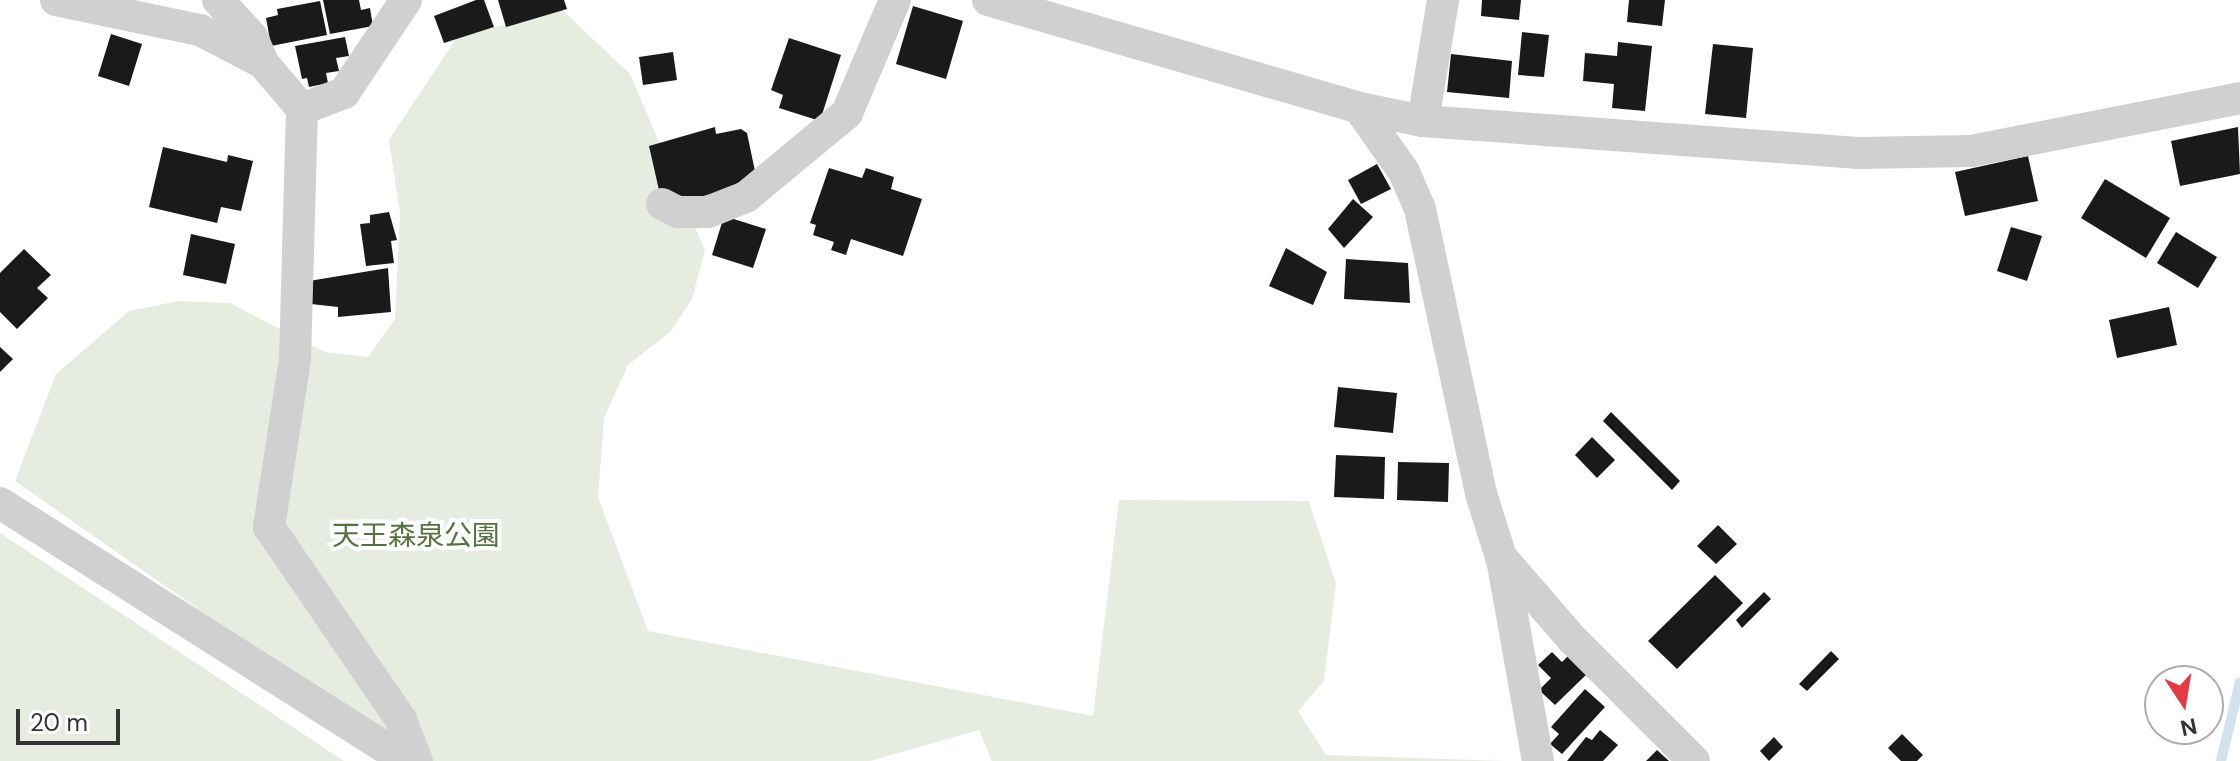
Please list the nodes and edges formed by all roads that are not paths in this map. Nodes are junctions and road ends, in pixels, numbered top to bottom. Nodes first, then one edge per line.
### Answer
1 (56, 0) edge
2 (218, 0) edge
3 (406, 0) edge
4 (895, 0) edge
5 (988, 0) edge
6 (1443, 0) edge
7 (263, 63) junction
8 (2240, 98) edge
9 (1359, 108) junction
10 (302, 109) junction
11 (1423, 121) junction
12 (662, 204) dead end
13 (0, 503) edge
14 (1501, 557) junction
15 (406, 761) edge
16 (417, 761) edge
17 (1538, 761) edge
18 (1694, 761) edge

1 - 7 street
2 - 7 street
3 - 10 street
4 - 12 street
5 - 9 street
6 - 11 street
7 - 10 street
8 - 11 street
9 - 11 street
9 - 14 street
10 - 16 street
13 - 15 street
14 - 17 street
14 - 18 street

